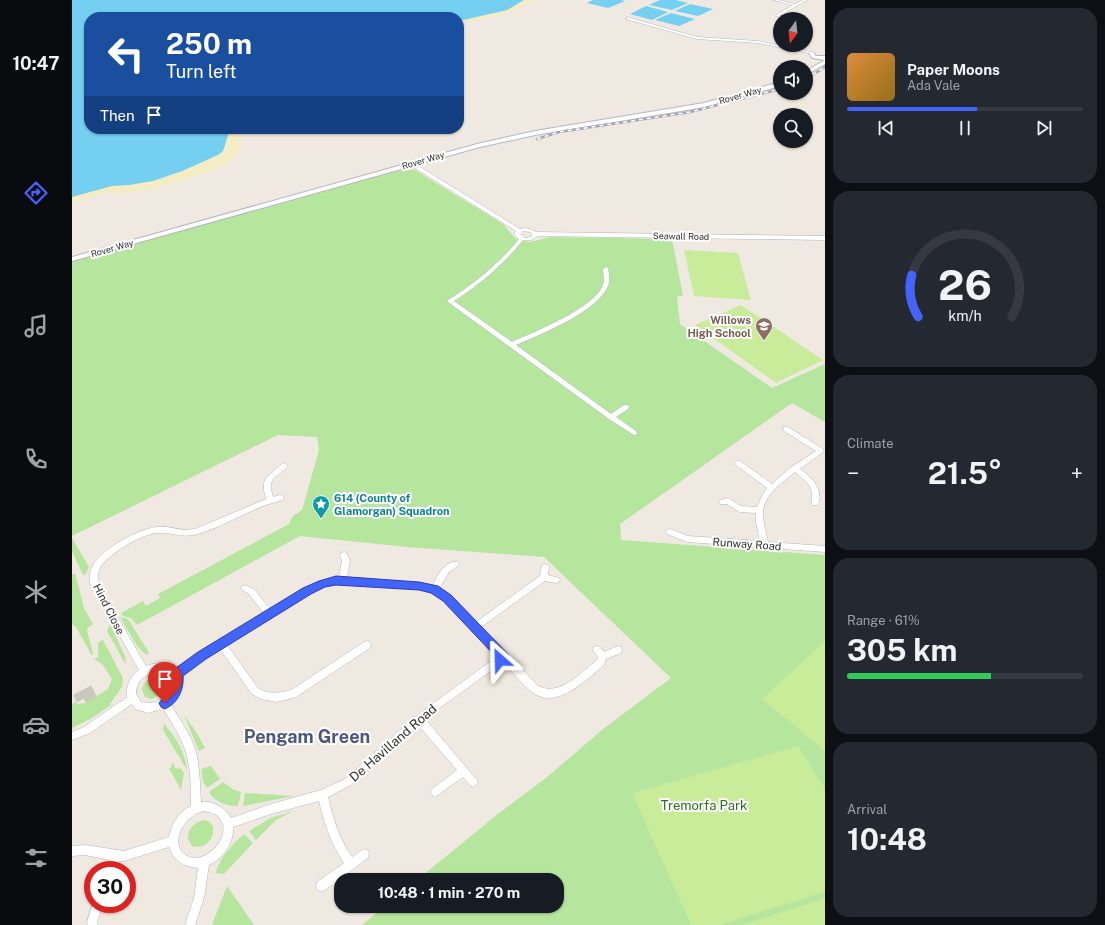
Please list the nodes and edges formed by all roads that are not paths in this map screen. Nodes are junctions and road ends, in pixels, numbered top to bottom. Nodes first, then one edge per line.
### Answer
1 (775, 0) edge
2 (805, 0) edge
3 (795, 5) junction
4 (784, 12) edge
5 (627, 18) dead end
6 (825, 53) edge
7 (815, 55) junction
8 (825, 58) edge
9 (825, 62) edge
10 (819, 65) junction
11 (813, 69) edge
12 (773, 86) edge
13 (412, 164) junction
14 (520, 231) junction
15 (536, 234) junction
16 (825, 238) edge
17 (521, 239) junction
18 (72, 259) edge
19 (606, 269) dead end
20 (511, 345) junction
21 (626, 407) dead end
22 (611, 417) junction
23 (786, 429) dead end
24 (634, 433) dead end
25 (738, 463) dead end
26 (284, 466) dead end
27 (795, 469) junction
28 (771, 487) junction
29 (280, 498) dead end
30 (270, 500) junction
31 (723, 502) dead end
32 (815, 503) dead end
33 (760, 510) junction
34 (670, 532) dead end
35 (766, 545) junction
36 (825, 549) edge
37 (344, 555) dead end
38 (455, 564) dead end
39 (545, 567) dead end
40 (544, 578) junction
41 (343, 580) junction
42 (556, 580) dead end
43 (245, 588) dead end
44 (434, 590) junction
45 (269, 614) junction
46 (475, 627) junction
47 (221, 644) junction
48 (367, 645) dead end
49 (618, 650) dead end
50 (504, 658) junction
51 (144, 670) junction
52 (177, 674) junction
53 (132, 699) junction
54 (165, 703) junction
55 (419, 719) junction
56 (72, 736) edge
57 (464, 771) junction
58 (473, 782) dead end
59 (435, 792) dead end
60 (322, 794) junction
61 (196, 808) junction
62 (228, 824) junction
63 (173, 842) junction
64 (72, 851) edge
65 (364, 854) dead end
66 (116, 856) junction
67 (114, 861) edge
68 (204, 861) junction
69 (351, 864) junction
70 (321, 886) dead end
71 (95, 913) edge
72 (93, 925) edge
73 (190, 925) edge

1 - 3 street
2 - 3 street
3 - 4 street
5 - 7 street
6 - 7 street
7 - 8 street
7 - 10 street
9 - 10 street
10 - 11 street
12 - 13 street, Rover Way
13 - 14 street
13 - 18 street, Rover Way
14 - 15 street
14 - 17 street
15 - 16 street, Seawall Road
15 - 17 street
17 - 20 street
19 - 20 street
20 - 22 street
21 - 22 street
22 - 24 street
23 - 27 street
25 - 28 street
26 - 30 street
27 - 28 street
27 - 32 street
28 - 33 street
29 - 30 street, Hind Close
30 - 51 street, Hind Close
31 - 33 street
33 - 35 street
34 - 35 street, Runway Road
35 - 36 street, Runway Road
37 - 41 street
38 - 44 street
39 - 40 street
40 - 42 street
40 - 46 street
41 - 44 street
41 - 45 street
43 - 45 street
44 - 46 street
45 - 47 street
46 - 50 street
47 - 48 street
47 - 52 street
49 - 50 street
50 - 55 street, De Havilland Road
51 - 52 street
51 - 53 street
52 - 54 street
53 - 54 street
53 - 56 street
54 - 61 street
55 - 57 street
55 - 60 street, De Havilland Road
57 - 58 street
57 - 59 street
60 - 62 street, De Havilland Road
60 - 69 street
61 - 62 street
61 - 63 street
62 - 68 street
63 - 66 street
63 - 68 street
64 - 66 street
65 - 69 street
66 - 67 street
68 - 73 street
69 - 70 street
71 - 72 street

